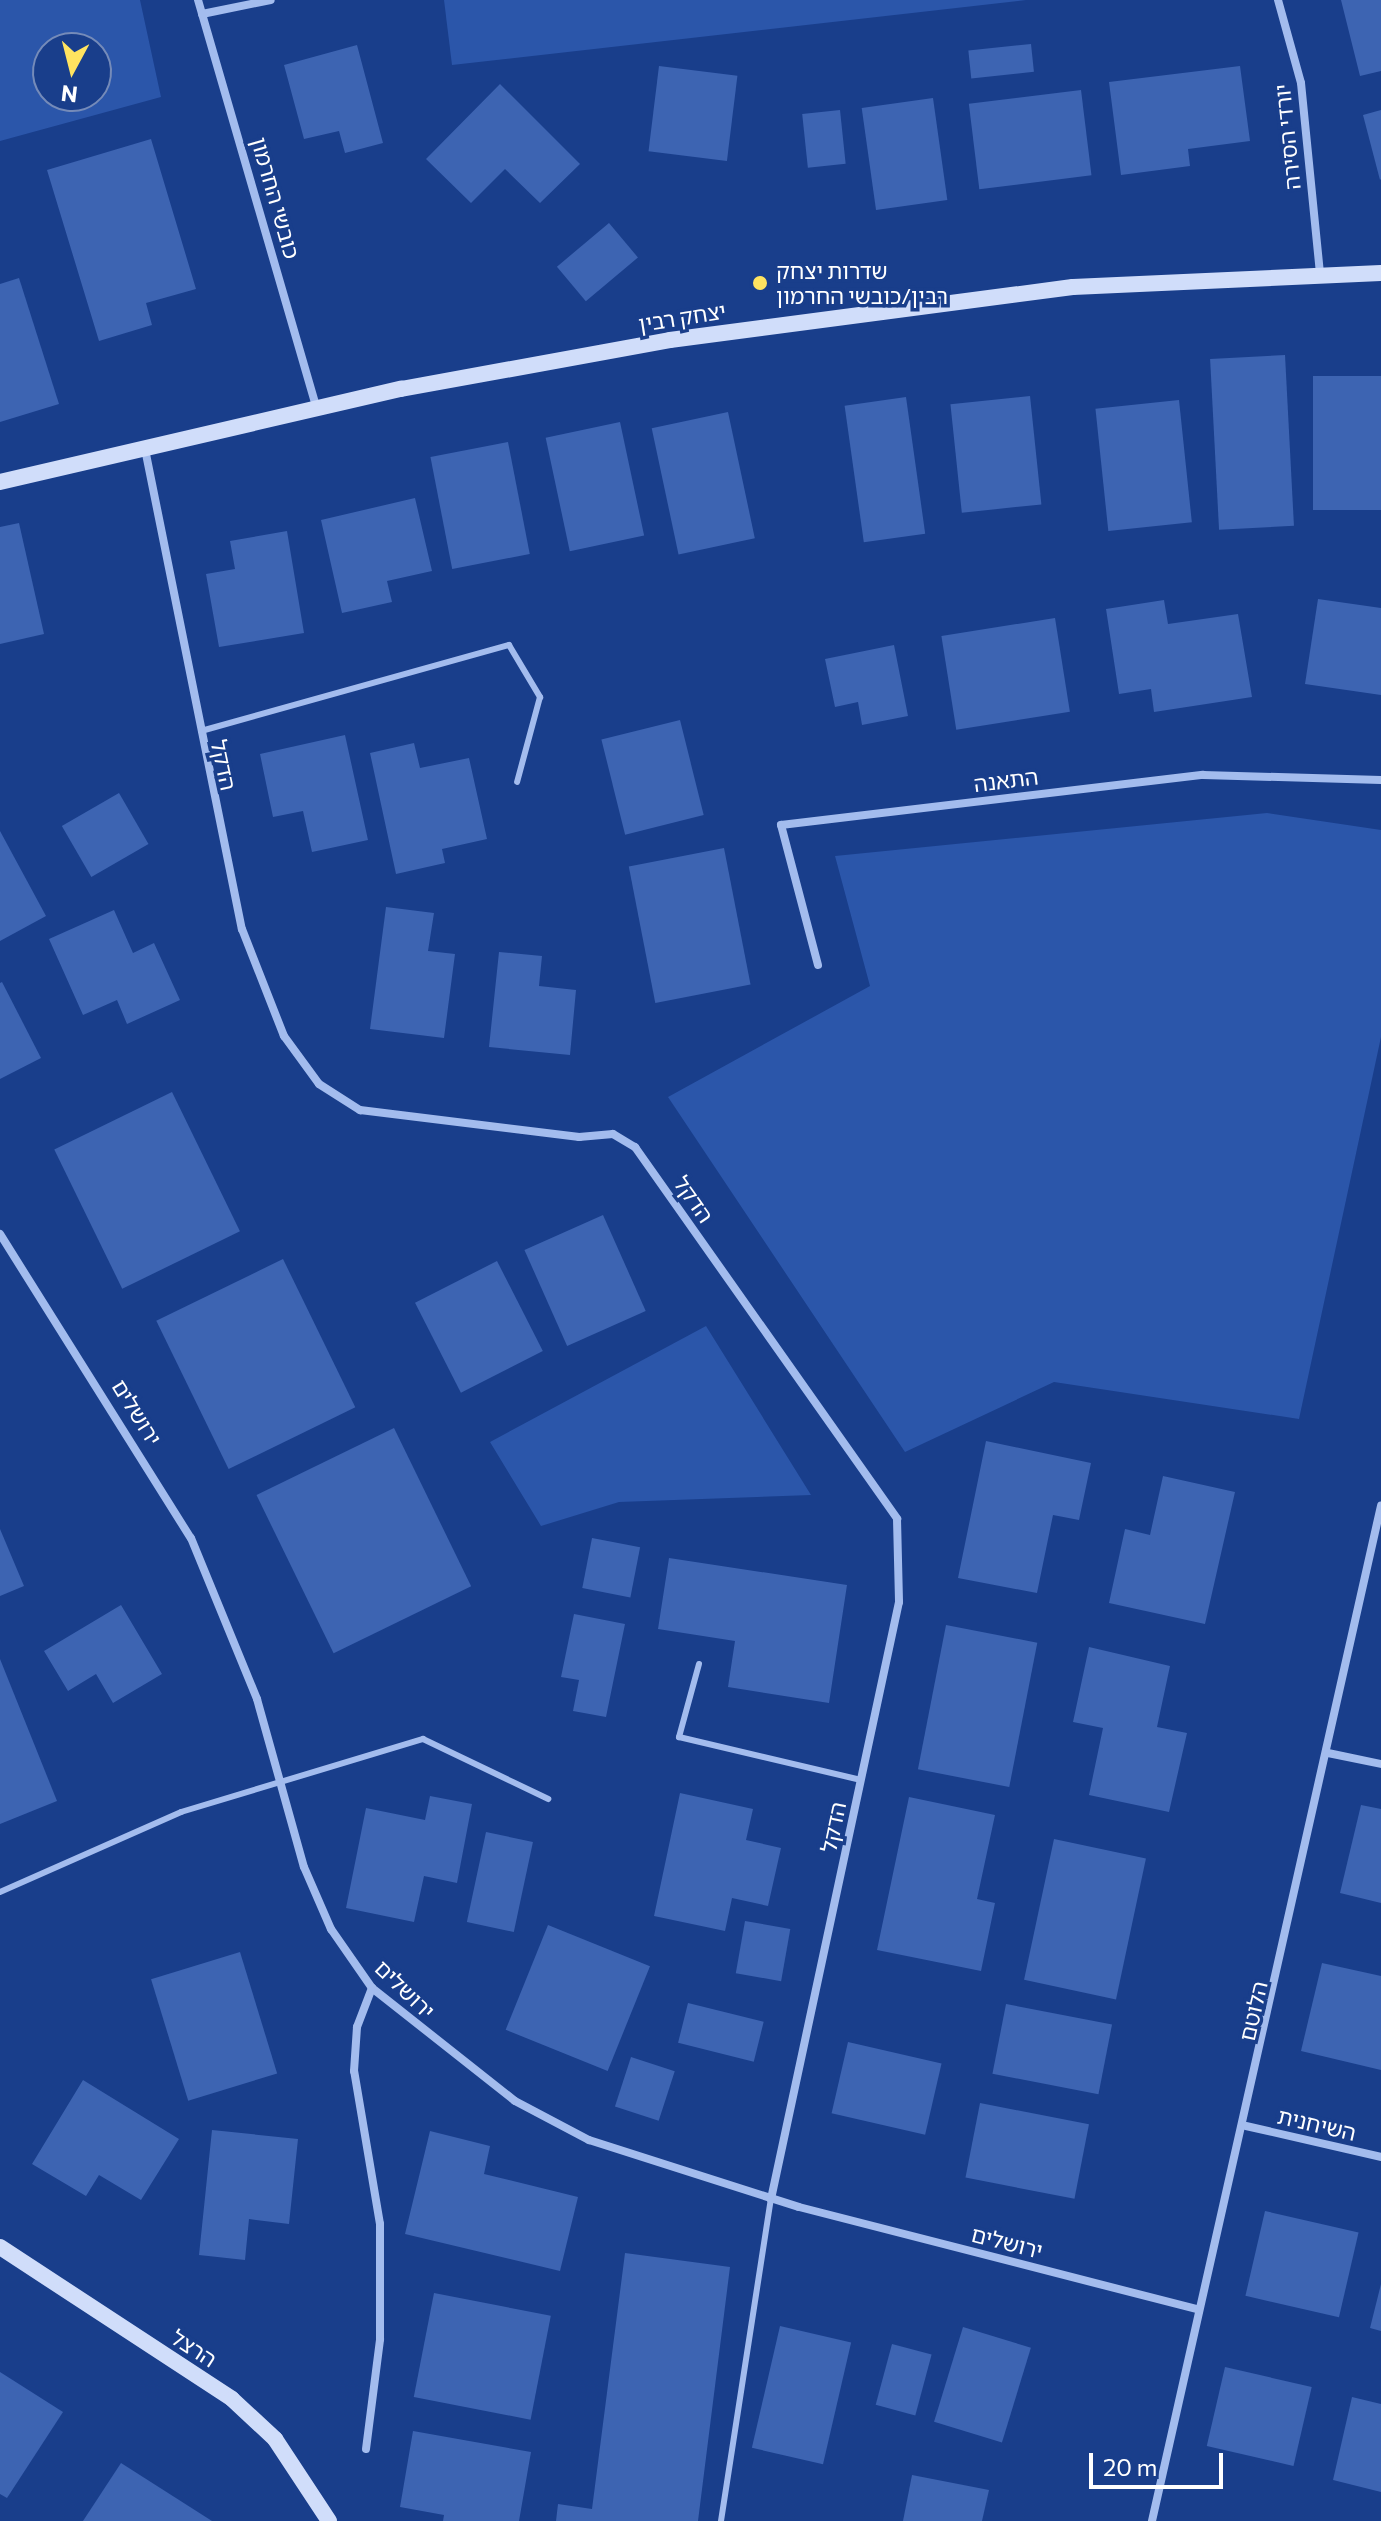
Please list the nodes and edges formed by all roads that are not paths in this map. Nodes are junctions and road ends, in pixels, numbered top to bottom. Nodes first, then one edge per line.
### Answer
1 (198, 0) edge
2 (271, 0) edge
3 (1278, 0) edge
4 (202, 14) junction
5 (1320, 272) junction
6 (1381, 273) edge
7 (316, 407) junction
8 (144, 446) junction
9 (0, 482) edge
10 (199, 732) junction
11 (1381, 780) edge
12 (517, 782) dead end
13 (818, 965) dead end
14 (0, 1234) edge
15 (1381, 1506) edge
16 (699, 1664) dead end
17 (1328, 1753) junction
18 (1381, 1764) edge
19 (861, 1780) junction
20 (281, 1785) junction
21 (548, 1799) dead end
22 (0, 1892) edge
23 (372, 1988) junction
24 (1246, 2126) junction
25 (1381, 2157) edge
26 (771, 2199) junction
27 (0, 2247) edge
28 (1196, 2309) junction
29 (366, 2449) dead end
30 (329, 2521) edge
31 (721, 2521) edge
32 (1153, 2521) edge

1 - 4 street, כובשי החרמון
2 - 4 street
3 - 5 street, יורדי הסירה
4 - 7 street, כובשי החרמון
5 - 6 street, יצחק רבין
5 - 7 street, יצחק רבין
7 - 8 street, יצחק רבין
8 - 9 street, יצחק רבין
8 - 10 street, הדקל
10 - 12 lane
10 - 19 street, הדקל
11 - 13 street, התאנה
14 - 20 street, ירושלים
15 - 17 street, הלוטם
16 - 19 lane
17 - 18 street
17 - 24 street, הלוטם
19 - 26 street, הדקל
20 - 21 lane
20 - 22 lane
20 - 23 street, ירושלים
23 - 26 street, ירושלים
23 - 29 street
24 - 25 street, השיחנית
24 - 28 street, הלוטם
26 - 28 street, ירושלים
26 - 31 lane
27 - 30 street, הרצל
28 - 32 street, הלוטם

